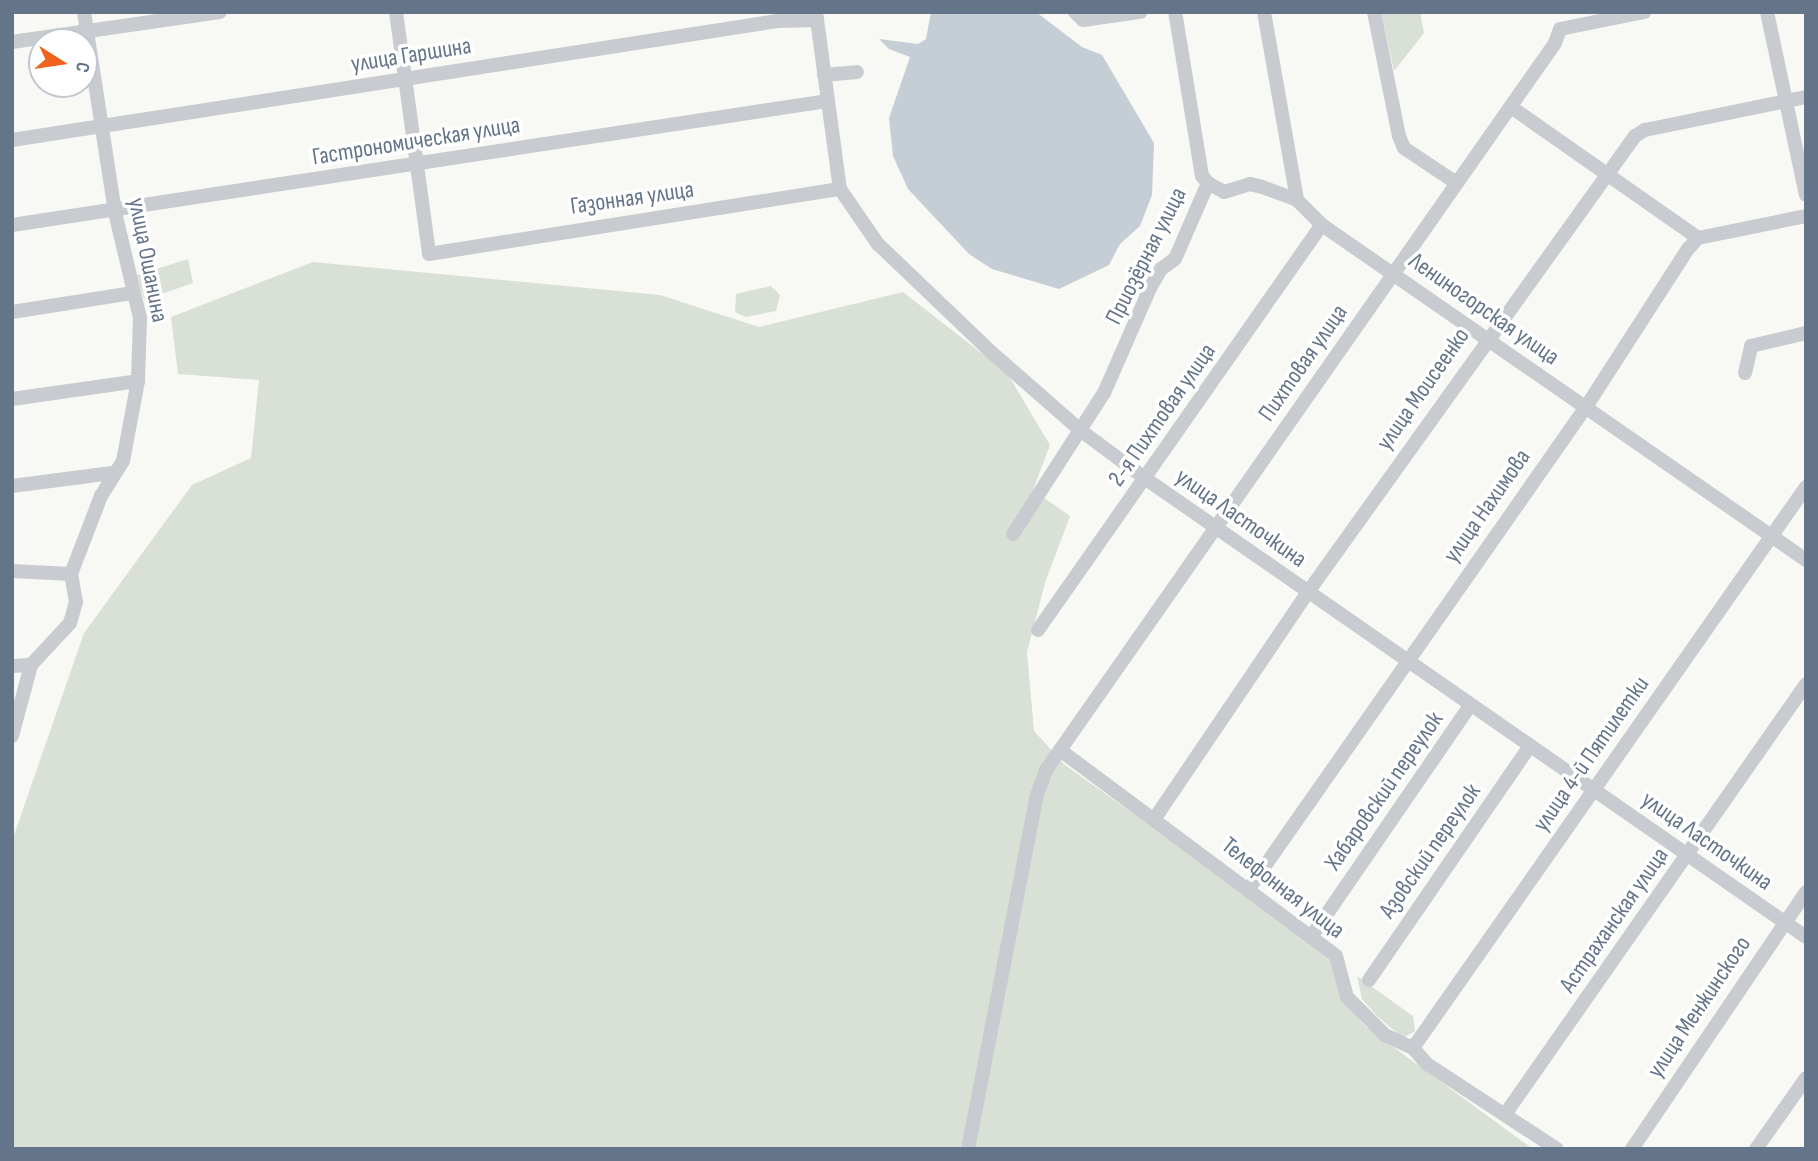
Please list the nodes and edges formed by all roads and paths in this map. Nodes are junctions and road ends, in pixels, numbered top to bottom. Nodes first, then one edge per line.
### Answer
1 (220, 12) edge
2 (396, 12) edge
3 (1075, 12) edge
4 (1140, 12) edge
5 (1175, 12) edge
6 (1264, 12) edge
7 (1374, 12) edge
8 (1557, 12) edge
9 (1644, 12) edge
10 (1767, 12) edge
11 (816, 16) edge
12 (98, 29) edge
13 (1560, 29) junction
14 (857, 72) dead end
15 (824, 75) junction
16 (405, 79) junction
17 (1806, 97) edge
18 (97, 98) edge
19 (827, 101) junction
20 (1786, 101) junction
21 (1511, 107) junction
22 (101, 127) junction
23 (12, 140) edge
24 (415, 163) junction
25 (1605, 175) junction
26 (1455, 182) junction
27 (1208, 183) junction
28 (840, 189) junction
29 (1806, 195) edge
30 (1297, 200) junction
31 (115, 212) junction
32 (1806, 216) edge
33 (12, 225) edge
34 (1322, 225) junction
35 (1698, 238) junction
36 (1393, 274) junction
37 (132, 293) junction
38 (12, 312) edge
39 (1806, 333) edge
40 (1487, 337) junction
41 (1745, 373) dead end
42 (138, 382) junction
43 (12, 399) edge
44 (1586, 407) junction
45 (1080, 430) junction
46 (112, 472) junction
47 (1146, 480) junction
48 (12, 486) edge
49 (1806, 487) edge
50 (1215, 528) junction
51 (1013, 534) dead end
52 (1772, 536) junction
53 (1806, 560) edge
54 (12, 571) edge
55 (71, 574) junction
56 (1308, 592) junction
57 (1038, 630) dead end
58 (1406, 659) junction
59 (31, 665) junction
60 (12, 666) edge
61 (1806, 684) edge
62 (1470, 706) junction
63 (12, 736) edge
64 (1530, 747) junction
65 (1060, 750) junction
66 (1593, 790) junction
67 (1155, 818) junction
68 (1686, 856) junction
69 (1248, 890) junction
70 (1806, 892) edge
71 (1784, 922) junction
72 (1311, 937) junction
73 (1806, 937) edge
74 (1369, 980) dead end
75 (1413, 1048) junction
76 (1806, 1078) edge
77 (1506, 1113) junction
78 (968, 1149) edge
79 (1557, 1149) edge
80 (1632, 1149) edge
81 (1756, 1149) edge

1 - 12 street
2 - 16 street
3 - 4 street
5 - 27 street, Приозёрная улица
6 - 30 street
7 - 26 street
8 - 13 street
9 - 13 street
10 - 20 street
11 - 15 street, улица Ласточкина
11 - 16 street, улица Гаршина
13 - 21 street, Пихтовая улица
14 - 15 street
15 - 19 street, улица Ласточкина
16 - 22 street, улица Гаршина
16 - 24 street
17 - 20 street, улица Моисеенко
18 - 22 street, улица Ошанина
19 - 24 street, Гастрономическая улица
19 - 28 street, улица Ласточкина
20 - 25 street, улица Моисеенко
20 - 29 street
21 - 25 street
21 - 26 street, Пихтовая улица
22 - 23 street, улица Гаршина
22 - 31 street, улица Ошанина
24 - 28 street, Газонная улица
24 - 31 street, Гастрономическая улица
25 - 35 street
25 - 40 street, улица Моисеенко
26 - 36 street, Пихтовая улица
27 - 30 street
27 - 45 street, Приозёрная улица
28 - 45 street, улица Ласточкина
30 - 34 street, Лениногорская улица
31 - 33 street, Гастрономическая улица
31 - 37 street, улица Ошанина
32 - 35 street
34 - 36 street, Лениногорская улица
34 - 47 street, 2-я Пихтовая улица
35 - 44 street, улица Нахимова
36 - 40 street, Лениногорская улица
36 - 50 street, Пихтовая улица
37 - 38 street
37 - 42 street, улица Ошанина
39 - 41 street
40 - 44 street, Лениногорская улица
40 - 56 street, улица Моисеенко
42 - 43 street
42 - 46 street, улица Ошанина
44 - 52 street, Лениногорская улица
44 - 58 street, улица Нахимова
45 - 47 street, улица Ласточкина
45 - 51 street, Приозёрная улица
46 - 48 street
46 - 55 street, улица Ошанина
47 - 50 street, улица Ласточкина
47 - 57 street, 2-я Пихтовая улица
49 - 52 street, улица 4-й Пятилетки
50 - 56 street, улица Ласточкина
50 - 65 street, Пихтовая улица
52 - 53 street, Лениногорская улица
52 - 66 street, улица 4-й Пятилетки
54 - 55 street
55 - 59 street, улица Ошанина
56 - 58 street, улица Ласточкина
56 - 67 street, улица Моисеенко
58 - 62 street, улица Ласточкина
58 - 69 street, улица Нахимова
59 - 60 street
59 - 63 street, улица Ошанина
61 - 68 street, Астраханская улица
62 - 64 street, улица Ласточкина
62 - 72 street, Хабаровский переулок
64 - 66 street, улица Ласточкина
64 - 74 street, Азовский переулок
65 - 67 street, Телефонная улица
65 - 78 street, Пихтовая улица
66 - 68 street, улица Ласточкина
66 - 75 street, улица 4-й Пятилетки
67 - 69 street, Телефонная улица
68 - 71 street, улица Ласточкина
68 - 77 street, Астраханская улица
69 - 72 street, Телефонная улица
70 - 71 street, улица Менжинского
71 - 73 street, улица Ласточкина
71 - 80 street, улица Менжинского
72 - 75 street, Телефонная улица
75 - 77 street, Телефонная улица
76 - 81 street
77 - 79 street, Телефонная улица

